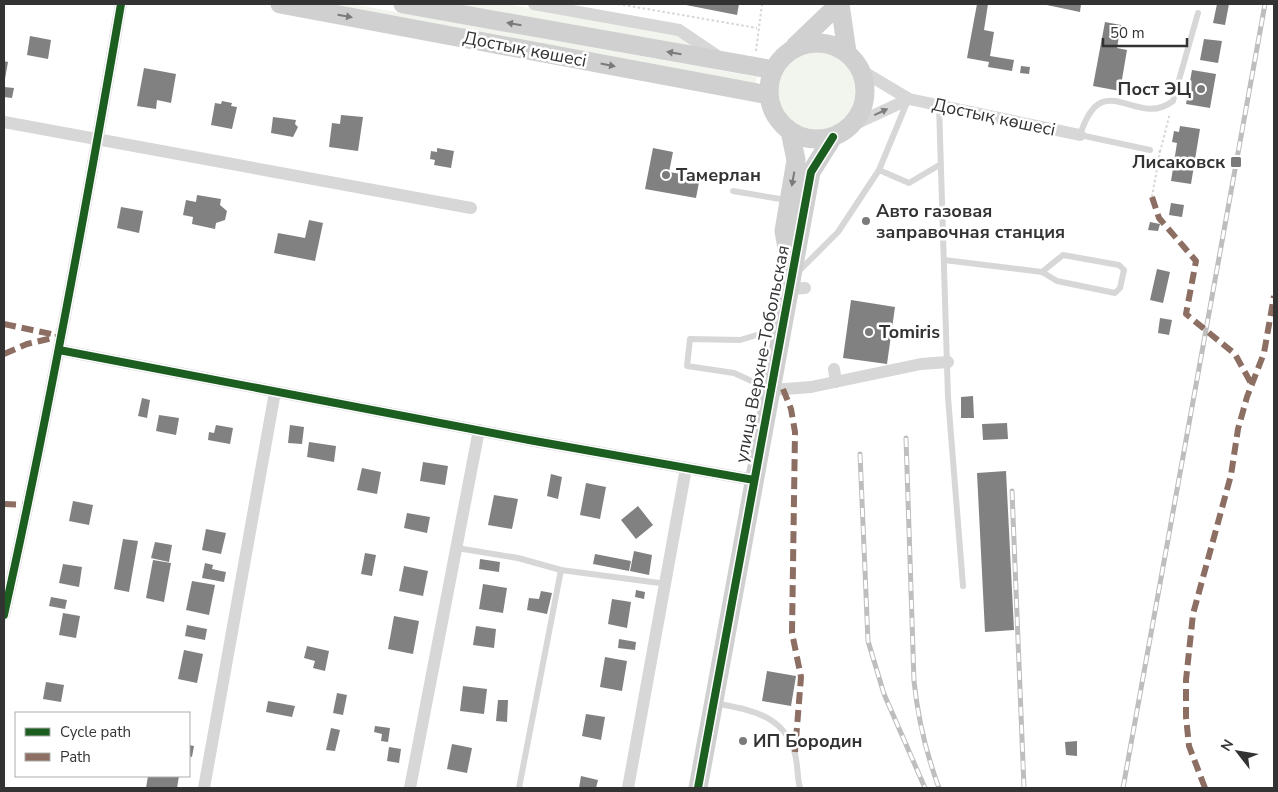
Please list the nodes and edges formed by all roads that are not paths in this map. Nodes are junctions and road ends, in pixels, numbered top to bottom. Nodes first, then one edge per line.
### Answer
1 (121, 4) edge
2 (280, 4) edge
3 (404, 4) edge
4 (534, 4) edge
5 (840, 4) edge
6 (1198, 12) dead end
7 (792, 50) junction
8 (847, 52) junction
9 (727, 63) junction
10 (774, 70) junction
11 (864, 77) junction
12 (769, 95) junction
13 (909, 99) junction
14 (939, 105) junction
15 (4, 122) edge
16 (853, 125) junction
17 (790, 131) junction
18 (1080, 135) junction
19 (833, 138) junction
20 (98, 139) junction
21 (1150, 150) road end
22 (941, 164) junction
23 (880, 170) junction
24 (733, 191) dead end
25 (789, 201) junction
26 (471, 208) dead end
27 (944, 260) junction
28 (1042, 272) junction
29 (796, 285) junction
30 (783, 327) junction
31 (59, 350) junction
32 (948, 362) junction
33 (772, 390) junction
34 (275, 392) junction
35 (479, 430) junction
36 (686, 468) junction
37 (754, 480) junction
38 (456, 548) junction
39 (561, 570) junction
40 (667, 584) junction
41 (964, 586) dead end
42 (4, 615) edge
43 (714, 702) junction
44 (204, 788) edge
45 (410, 788) edge
46 (519, 788) edge
47 (628, 788) edge
48 (698, 788) edge
49 (800, 788) edge

1 - 20 street
2 -> 12 street, Достық көшесі
9 -> 3 street, Достық көшесі
4 - 9 street
5 - 7 street
5 - 8 street
6 - 18 lane
7 - 8 street
7 - 10 street
8 - 11 street
9 - 10 street, Достық көшесі
10 - 12 street
11 - 13 street, Достық көшесі
11 - 16 street
12 - 17 street, улица Верхне-Тобольская
13 - 14 street, Достық көшесі
16 -> 13 street
13 - 23 lane
14 - 18 street, Достық көшесі
14 - 22 lane
15 - 20 street
16 - 19 street, улица Верхне-Тобольская
17 - 19 street
17 -> 25 street, улица Верхне-Тобольская
18 - 21 lane
19 - 29 street, улица Верхне-Тобольская
20 - 26 street
20 - 31 street
22 - 23 lane
22 - 27 lane
23 - 29 lane
24 - 25 lane
25 - 29 street, улица Верхне-Тобольская
27 - 28 lane
27 - 32 lane
28 - 28 lane
29 - 30 street, улица Верхне-Тобольская
30 - 33 street, улица Верхне-Тобольская
30 - 33 lane
31 - 34 street
31 - 42 street
32 - 33 street
32 - 41 lane
33 - 37 street, улица Верхне-Тобольская
34 - 35 street
34 - 44 street
35 - 36 street
35 - 38 street
36 - 37 street
36 - 40 street
37 - 43 street, улица Верхне-Тобольская
38 - 39 lane
38 - 45 street
39 - 40 lane
39 - 46 lane
40 - 47 street
43 - 48 street, улица Верхне-Тобольская
43 - 49 lane

